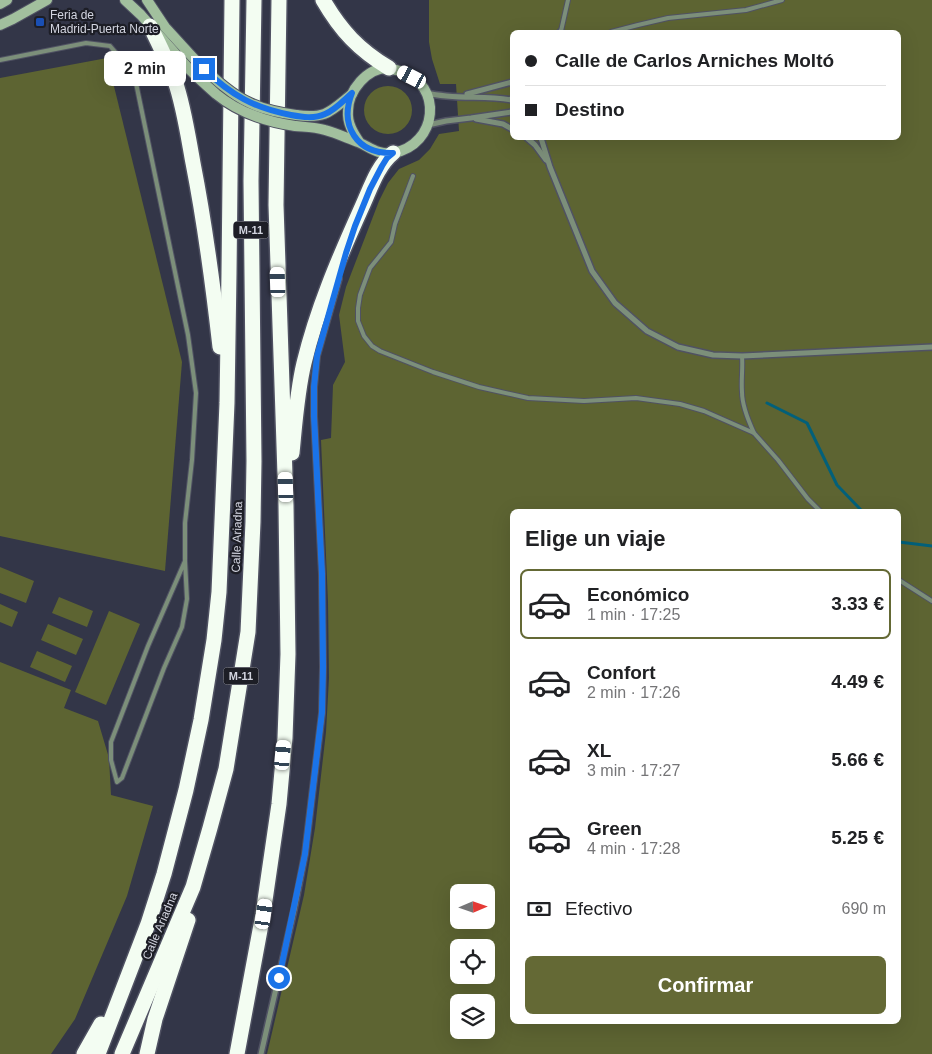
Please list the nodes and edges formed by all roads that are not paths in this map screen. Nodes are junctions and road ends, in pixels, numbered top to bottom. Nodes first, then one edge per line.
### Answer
1 (7, 0) edge
2 (46, 0) edge
3 (125, 0) edge
4 (147, 0) edge
5 (232, 0) edge
6 (254, 0) edge
7 (279, 0) edge
8 (323, 0) edge
9 (568, 0) edge
10 (782, 0) edge
11 (0, 4) edge
12 (0, 25) edge
13 (150, 26) junction
14 (561, 30) edge
15 (618, 30) edge
16 (0, 60) edge
17 (193, 66) junction
18 (389, 68) junction
19 (510, 83) edge
20 (352, 93) junction
21 (426, 93) junction
22 (459, 96) junction
23 (510, 100) edge
24 (510, 112) edge
25 (471, 118) junction
26 (296, 121) junction
27 (428, 125) junction
28 (510, 128) edge
29 (530, 140) edge
30 (542, 140) edge
31 (360, 143) junction
32 (393, 153) junction
33 (550, 167) junction
34 (413, 176) dead end
35 (370, 189) junction
36 (932, 347) edge
37 (742, 356) junction
38 (227, 403) junction
39 (754, 434) junction
40 (286, 504) junction
41 (818, 509) edge
42 (185, 561) junction
43 (901, 581) edge
44 (932, 601) edge
45 (193, 886) junction
46 (128, 977) junction
47 (236, 1050) edge
48 (84, 1054) edge
49 (98, 1054) edge
50 (122, 1054) edge
51 (147, 1054) edge
52 (261, 1054) edge

1 - 11 street
2 - 12 street
3 - 13 street
4 - 17 street
5 - 38 highway, Calle Ariadna / M-11
6 - 45 highway, Calle Ariadna / M-11
7 - 40 highway
8 - 18 highway
9 - 14 lane
10 - 15 lane
13 - 17 street
13 - 38 highway
16 - 42 lane
17 - 26 street, bridge
18 - 20 street
18 - 21 street
19 - 22 street
20 - 26 street
20 - 31 street
21 - 22 street
21 - 27 street
22 - 23 street
24 - 25 street
25 - 27 street
25 - 28 street
26 - 31 street
27 - 32 street
29 - 33 street
30 - 33 street
31 - 32 street
32 - 35 highway
33 - 37 street
34 - 39 lane
35 - 40 highway
35 - 52 street
36 - 37 street
37 - 39 lane
38 - 46 highway, Calle Ariadna / M-11
39 - 41 lane
40 - 47 highway
42 - 42 lane
43 - 44 lane
45 - 50 highway, Calle Ariadna / M-11
45 - 51 highway
46 - 48 highway
46 - 49 highway, Calle Ariadna / M-11

